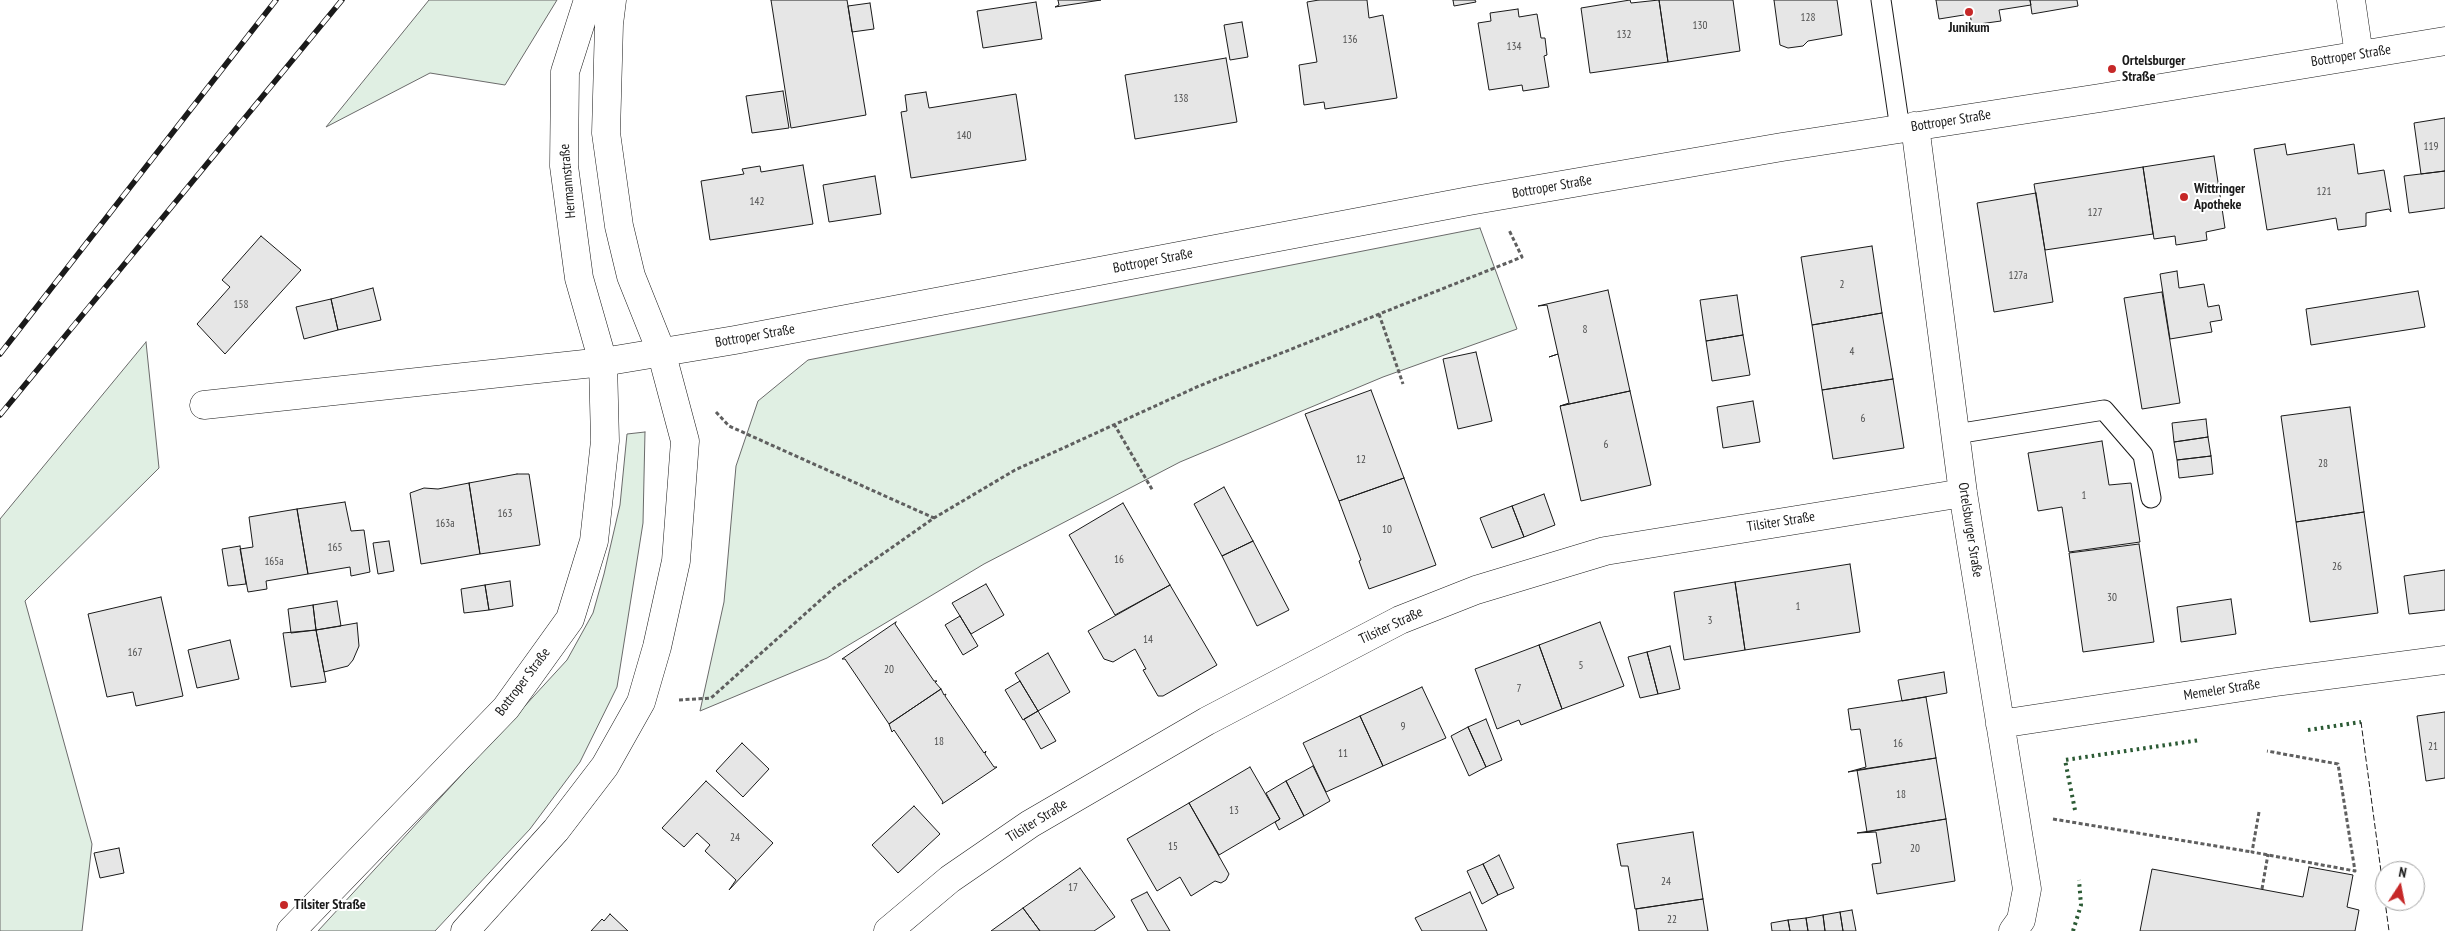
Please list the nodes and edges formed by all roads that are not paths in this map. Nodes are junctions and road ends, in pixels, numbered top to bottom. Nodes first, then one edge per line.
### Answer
1 (588, 0) edge
2 (612, 0) edge
3 (1881, 0) edge
4 (2351, 0) edge
5 (2445, 41) edge
6 (2359, 55) junction
7 (1908, 127) junction
8 (661, 351) junction
9 (603, 362) junction
10 (204, 405) dead end
11 (1956, 434) junction
12 (1963, 493) junction
13 (2151, 498) dead end
14 (2445, 660) edge
15 (2000, 724) junction
16 (291, 931) edge
17 (465, 931) edge
18 (888, 931) edge
19 (2013, 931) edge

1 - 9 street, Hermannstraße
2 - 8 street
3 - 7 lane
4 - 6 street
5 - 6 street, Bottroper Straße
6 - 7 street, Bottroper Straße
7 - 8 street, Bottroper Straße
7 - 11 street, Ortelsburger Straße
8 - 9 street, Bottroper Straße
8 - 17 street
9 - 10 street, Bottroper Straße
9 - 16 street, Bottroper Straße
11 - 12 street, Ortelsburger Straße
11 - 13 lane
12 - 15 street, Ortelsburger Straße
12 - 18 street, Tilsiter Straße
14 - 15 street, Memeler Straße
15 - 19 street, Ortelsburger Straße

